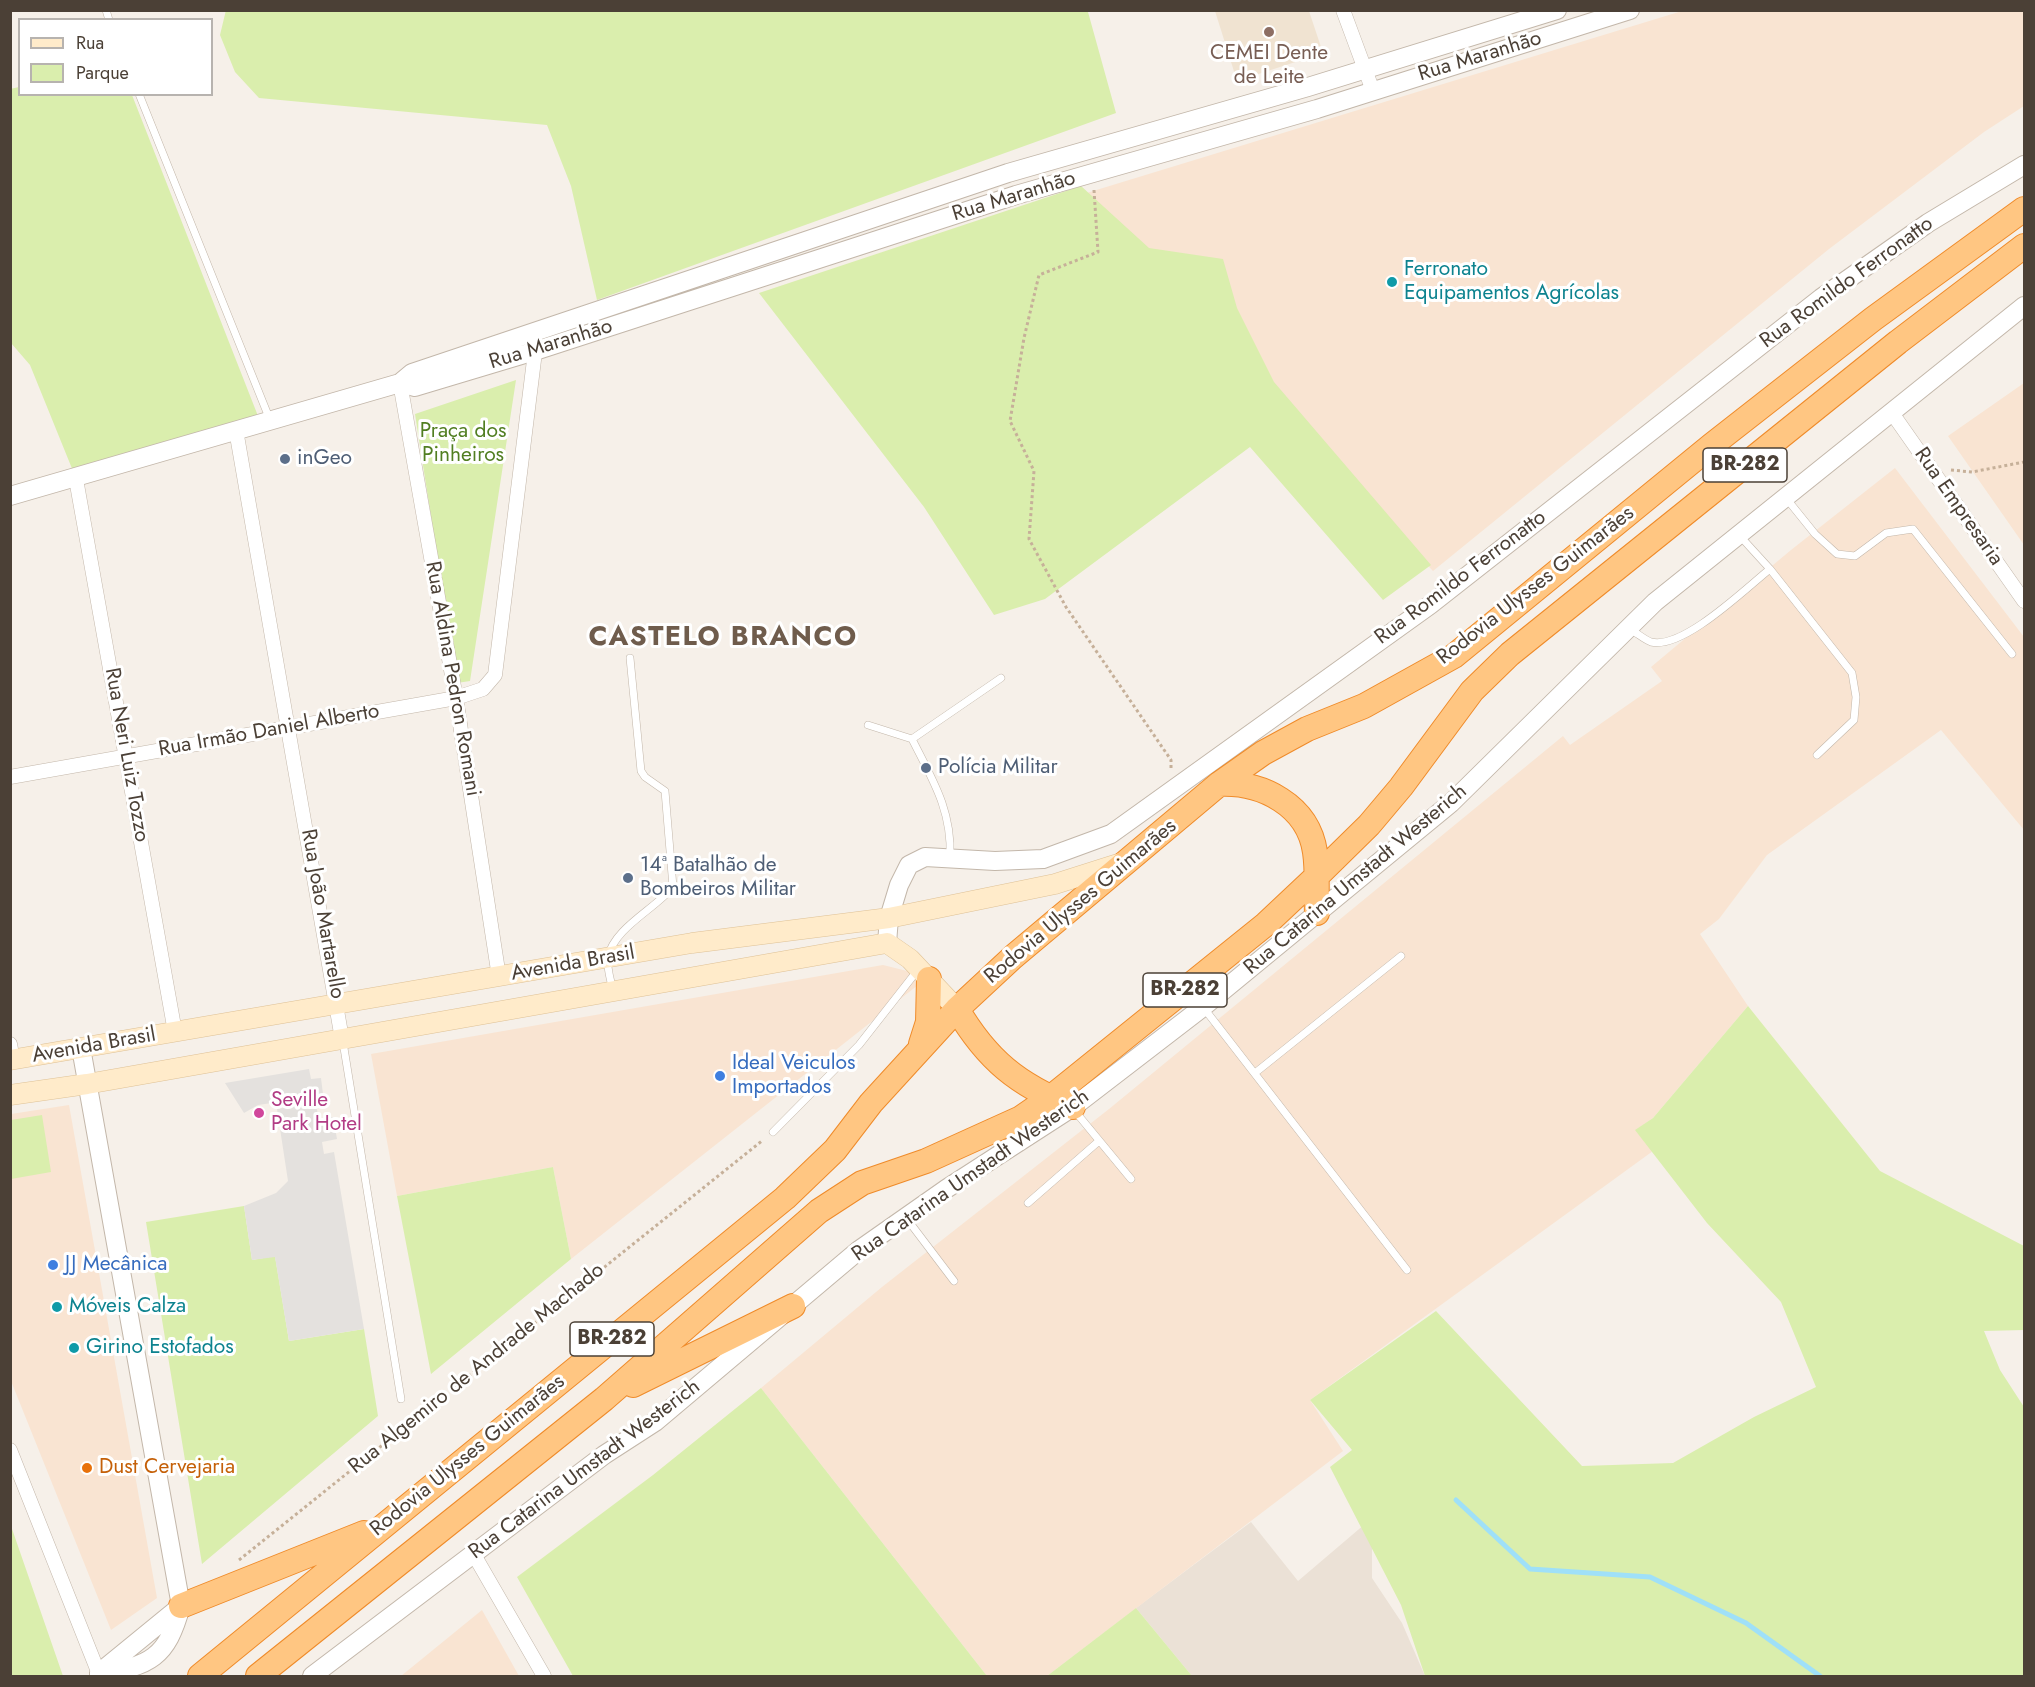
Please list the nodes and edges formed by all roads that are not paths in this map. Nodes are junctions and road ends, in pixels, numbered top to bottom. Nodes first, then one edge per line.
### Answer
1 (1343, 10) edge
2 (1557, 10) edge
3 (1630, 10) edge
4 (1481, 34) junction
5 (1488, 55) junction
6 (1365, 69) junction
7 (1373, 91) junction
8 (140, 96) edge
9 (1168, 127) junction
10 (1176, 149) junction
11 (2025, 165) edge
12 (1008, 173) junction
13 (1016, 195) junction
14 (2025, 209) edge
15 (843, 226) junction
16 (2025, 246) edge
17 (850, 248) junction
18 (612, 304) junction
19 (2025, 306) edge
20 (618, 324) junction
21 (538, 330) junction
22 (535, 351) junction
23 (400, 383) junction
24 (1892, 413) junction
25 (270, 420) junction
26 (236, 430) junction
27 (76, 479) junction
28 (10, 496) edge
29 (1786, 498) junction
30 (1739, 535) junction
31 (1770, 569) junction
32 (2025, 601) edge
33 (1629, 628) junction
34 (2012, 654) dead end
35 (630, 658) dead end
36 (1001, 678) dead end
37 (456, 698) junction
38 (868, 725) dead end
39 (290, 728) junction
40 (912, 739) junction
41 (1817, 755) dead end
42 (127, 756) junction
43 (10, 777) edge
44 (1219, 784) junction
45 (1132, 859) junction
46 (950, 860) junction
47 (1316, 877) junction
48 (1317, 913) junction
49 (890, 918) junction
50 (887, 943) junction
51 (1401, 956) dead end
52 (608, 957) junction
53 (925, 974) junction
54 (499, 977) junction
55 (613, 990) junction
56 (337, 1003) junction
57 (1203, 1007) junction
58 (957, 1009) junction
59 (175, 1032) junction
60 (342, 1039) junction
61 (81, 1048) junction
62 (920, 1048) junction
63 (11, 1055) edge
64 (1255, 1073) junction
65 (87, 1084) junction
66 (10, 1095) edge
67 (1050, 1098) junction
68 (1073, 1107) junction
69 (773, 1132) road end
70 (1099, 1141) junction
71 (1131, 1179) dead end
72 (1028, 1203) dead end
73 (905, 1217) junction
74 (1407, 1270) dead end
75 (954, 1281) dead end
76 (793, 1306) junction
77 (401, 1399) dead end
78 (604, 1399) junction
79 (10, 1450) edge
80 (385, 1524) junction
81 (473, 1553) junction
82 (181, 1606) junction
83 (97, 1675) edge
84 (200, 1677) edge
85 (258, 1677) edge
86 (312, 1677) edge
87 (544, 1677) edge

1 - 6 street
2 - 4 street, Rua Maranhão
3 - 5 street, Rua Maranhão
4 - 5 street
4 - 6 street, Rua Maranhão
5 - 7 street, Rua Maranhão
6 - 7 street
6 - 9 street, Rua Maranhão
7 - 10 street, Rua Maranhão
8 - 25 lane
9 - 10 street
9 - 12 street, Rua Maranhão
10 - 13 street, Rua Maranhão
11 - 46 street, Rua Romildo Ferronatto
12 - 13 street
12 - 15 street, Rua Maranhão
13 - 17 street, Rua Maranhão
14 - 44 highway, Rodovia Ulysses Guimarães / BR-282
15 - 17 street
15 - 18 street, Rua Maranhão
16 - 47 highway, Rodovia Ulysses Guimarães / BR-282
17 - 20 street, Rua Maranhão
18 - 20 street
18 - 21 street, Rua Maranhão
19 - 24 street, Rua Catarina Umstadt Westerich
20 - 22 street, Rua Maranhão
21 - 22 street, Rua Irmão Daniel Alberto
21 - 23 street, Rua Maranhão
22 - 23 street, Rua Maranhão
22 - 37 street, Rua Irmão Daniel Alberto
23 - 25 street, Rua Maranhão
23 - 37 street, Rua Aldina Pedron Romani
24 - 29 street, Rua Catarina Umstadt Westerich
24 - 32 street, Rua Empresaria
25 - 26 street, Rua Maranhão
26 - 27 street, Rua Maranhão
26 - 39 street, Rua João Martarello
27 - 28 street, Rua Maranhão
27 - 42 street, Rua Neri Luiz Tozzo
29 - 30 street, Rua Catarina Umstadt Westerich
29 - 34 lane
30 - 31 lane
30 - 33 street, Rua Catarina Umstadt Westerich
31 - 33 lane
31 - 41 lane
33 - 48 street, Rua Catarina Umstadt Westerich
35 - 52 lane
36 - 40 lane
37 - 39 street, Rua Irmão Daniel Alberto
37 - 54 street, Rua Aldina Pedron Romani
38 - 40 lane
39 - 42 street, Rua Irmão Daniel Alberto
39 - 56 street, Rua João Martarello
40 - 46 lane
42 - 43 street, Rua Irmão Daniel Alberto
42 - 59 street, Rua Neri Luiz Tozzo
44 - 45 highway, Rodovia Ulysses Guimarães / BR-282
44 - 47 highway
45 - 49 main road, Avenida Brasil
45 - 58 highway, Rodovia Ulysses Guimarães / BR-282
46 - 49 street, Rua Romildo Ferronatto
47 - 48 highway
47 - 67 highway, Rodovia Ulysses Guimarães / BR-282
48 - 57 street, Rua Catarina Umstadt Westerich
49 - 50 street, Rua Romildo Ferronatto
49 - 52 main road, Avenida Brasil
50 - 53 main road
50 - 55 main road, Avenida Brasil
51 - 64 lane
52 - 54 main road, Avenida Brasil
52 - 55 lane
53 - 58 main road
53 - 62 highway
53 - 69 lane
54 - 56 main road, Avenida Brasil
55 - 60 main road, Avenida Brasil
56 - 59 main road, Avenida Brasil
56 - 60 street, Rua João Martarello
57 - 64 lane
57 - 68 street, Rua Catarina Umstadt Westerich
58 - 62 highway, Rodovia Ulysses Guimarães / BR-282
58 - 67 highway
59 - 61 main road, Avenida Brasil
60 - 65 main road, Avenida Brasil
60 - 77 lane, Rua João Martarello
61 - 63 main road, Avenida Brasil
61 - 65 street
62 - 80 highway, Rodovia Ulysses Guimarães / BR-282
64 - 74 lane
65 - 66 main road, Avenida Brasil
65 - 82 street
67 - 68 highway
67 - 78 highway, Rodovia Ulysses Guimarães / BR-282
68 - 70 lane
68 - 73 street, Rua Catarina Umstadt Westerich
70 - 71 lane
70 - 72 lane
73 - 75 lane
73 - 76 street, Rua Catarina Umstadt Westerich
76 - 78 highway
76 - 81 street, Rua Catarina Umstadt Westerich
78 - 85 highway, Rodovia Ulysses Guimarães / BR-282
79 - 83 street
80 - 82 highway
80 - 84 highway, Rodovia Ulysses Guimarães / BR-282
81 - 86 street, Rua Catarina Umstadt Westerich
81 - 87 street
82 - 83 street

